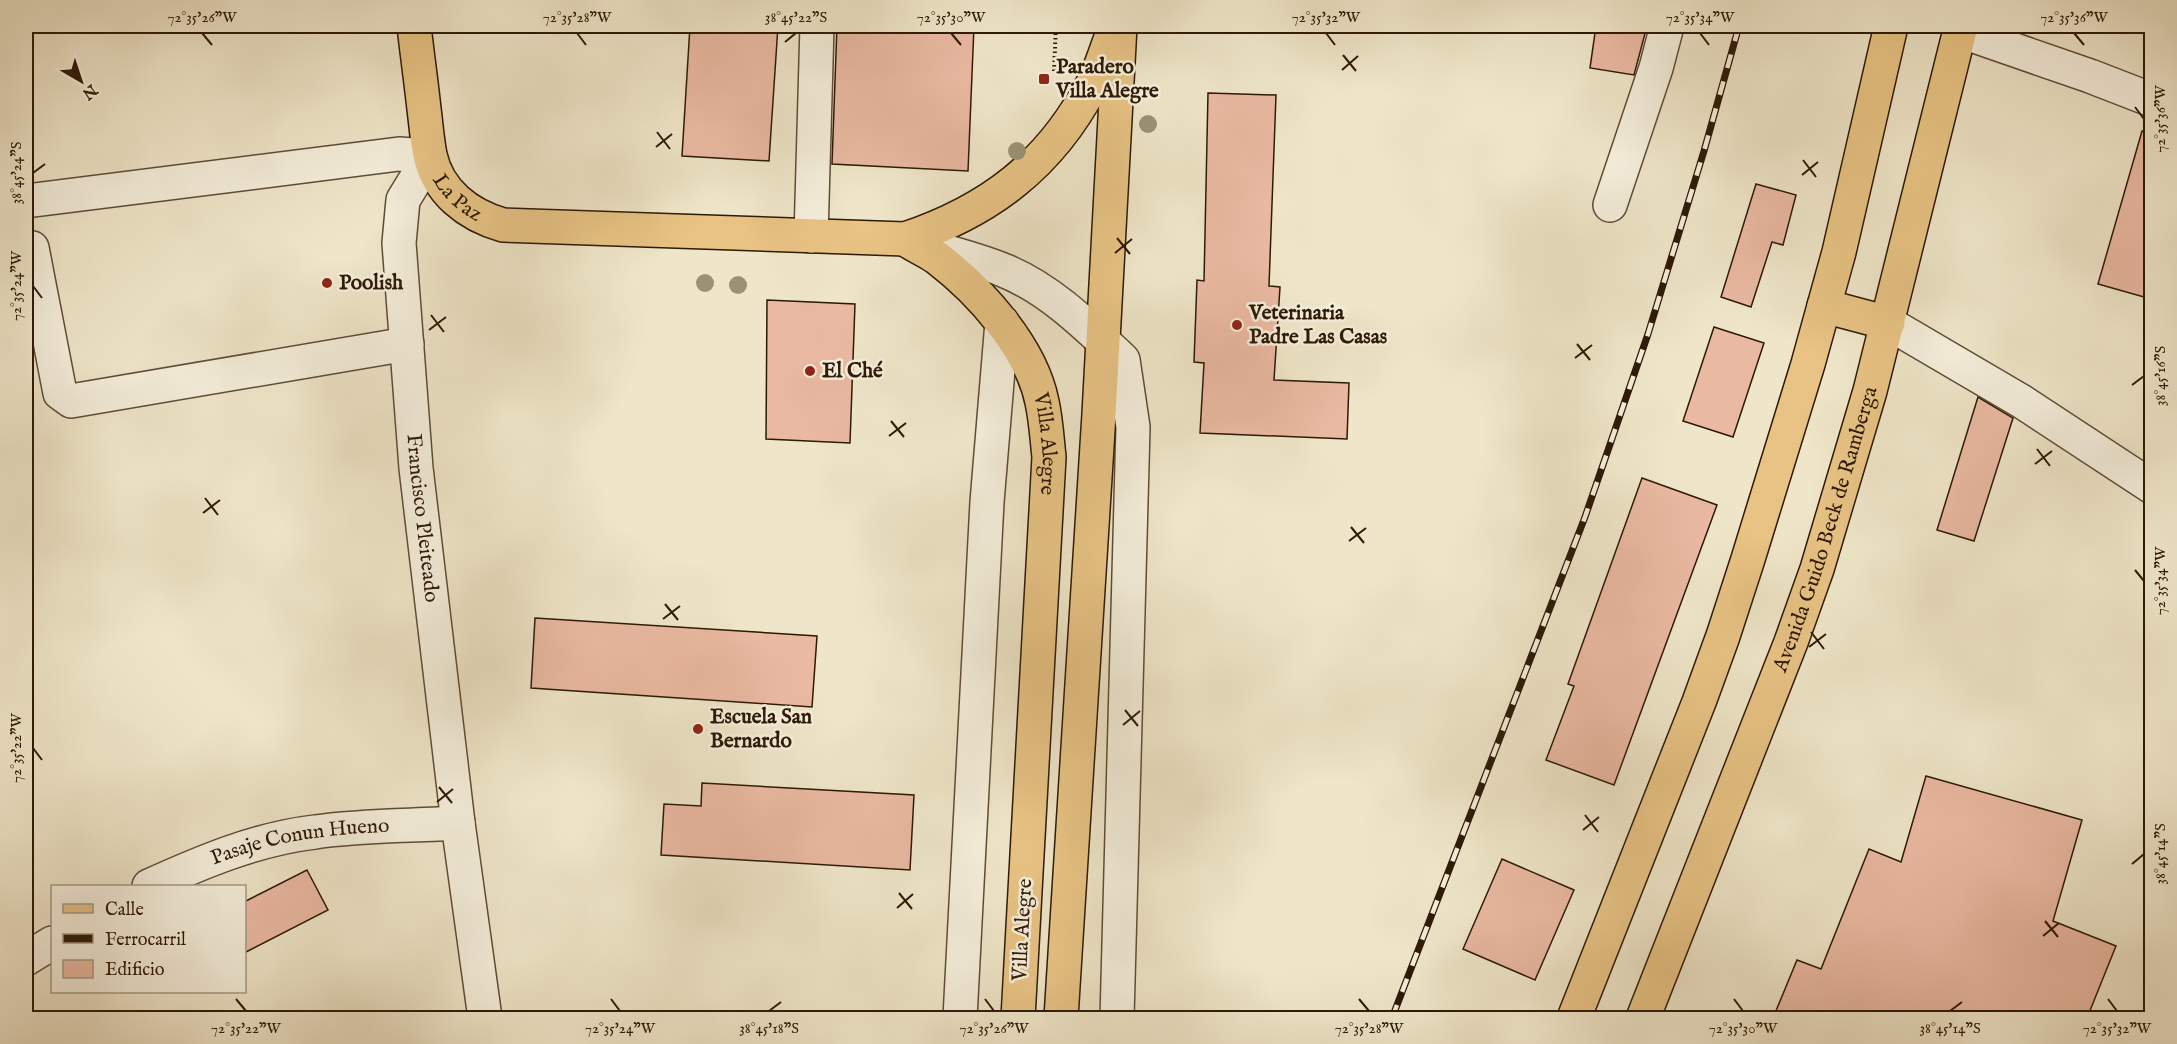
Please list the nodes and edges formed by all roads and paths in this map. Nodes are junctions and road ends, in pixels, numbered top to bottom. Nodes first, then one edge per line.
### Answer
1 (414, 26) edge
2 (817, 26) edge
3 (1115, 26) edge
4 (1120, 26) edge
5 (1667, 26) edge
6 (1891, 26) edge
7 (1960, 28) edge
8 (2151, 100) edge
9 (430, 156) junction
10 (26, 201) edge
11 (1610, 205) dead end
12 (811, 236) junction
13 (905, 239) junction
14 (32, 248) dead end
15 (1824, 306) junction
16 (1002, 322) junction
17 (1888, 323) junction
18 (1103, 341) junction
19 (407, 344) junction
20 (2151, 488) edge
21 (458, 823) junction
22 (151, 885) edge
23 (51, 944) edge
24 (26, 959) edge
25 (485, 1018) edge
26 (960, 1018) edge
27 (1018, 1018) edge
28 (1061, 1018) edge
29 (1117, 1018) edge
30 (1574, 1018) edge
31 (1643, 1018) edge

1 - 9 main road
2 - 12 street
3 - 13 main road
4 - 18 main road, Villa Alegre
5 - 11 street
6 - 15 main road
7 - 8 street
7 - 17 main road, Avenida Guido Beck de Ramberga
9 - 10 street, La Paz
9 - 12 main road, La Paz
9 - 19 street, Francisco Pleiteado
12 - 13 main road, La Paz
13 - 16 main road, Villa Alegre
13 - 18 street
14 - 19 street
15 - 17 main road
15 - 30 main road
16 - 26 street
16 - 27 main road, Villa Alegre
17 - 20 street
17 - 31 main road, Avenida Guido Beck de Ramberga
18 - 28 main road, Villa Alegre
18 - 29 street
19 - 21 street, Francisco Pleiteado
21 - 22 street, Pasaje Conun Hueno
21 - 25 street, Francisco Pleiteado
23 - 24 street

